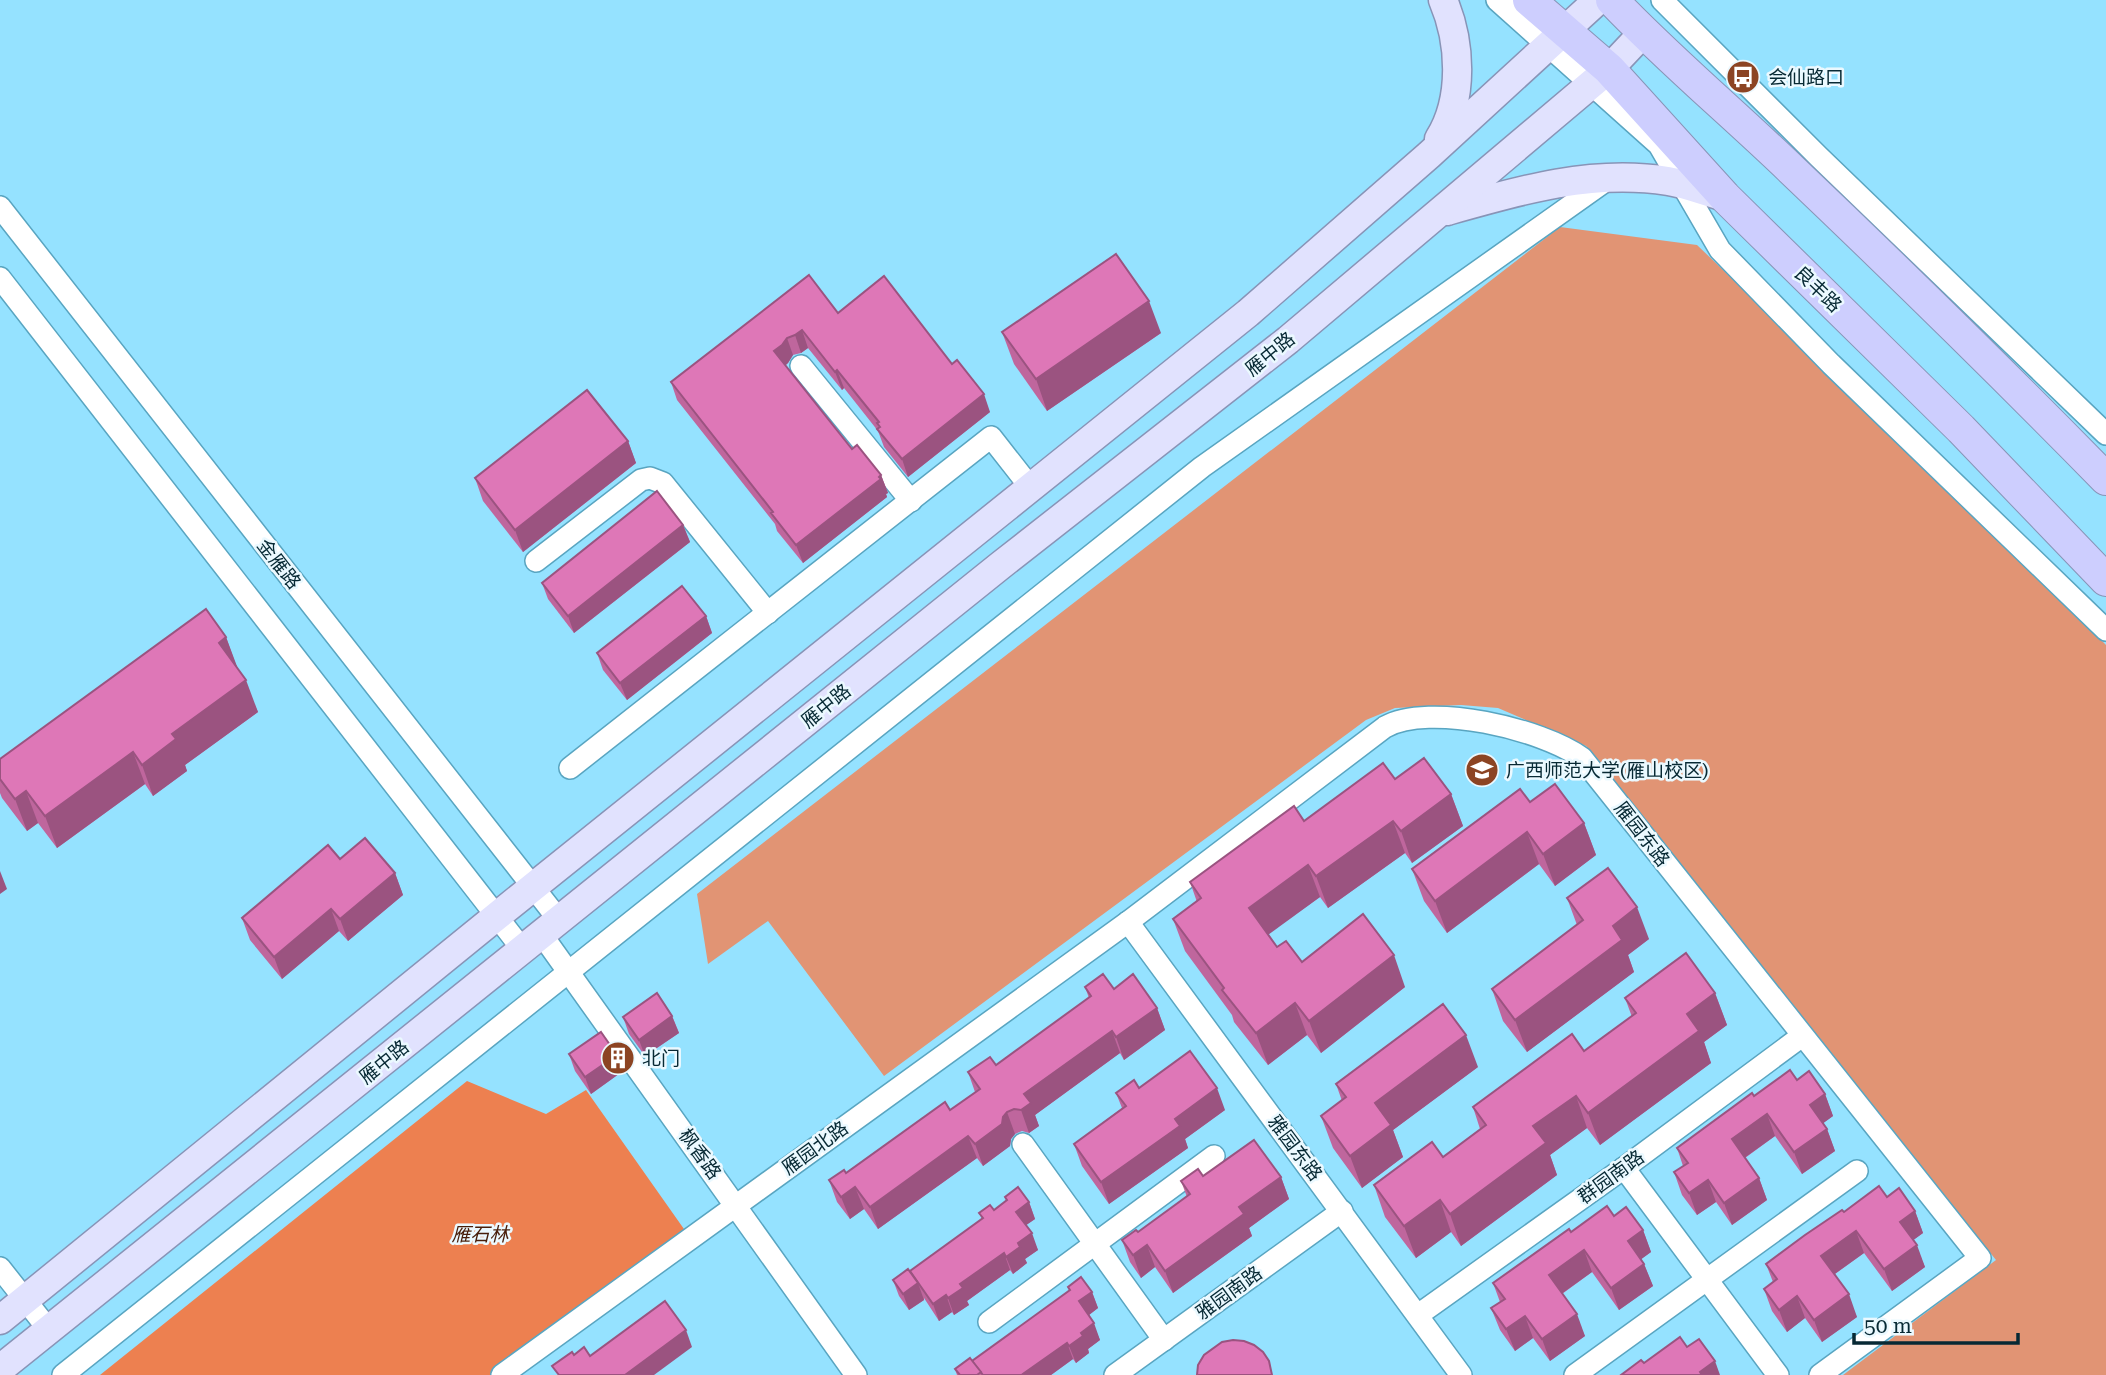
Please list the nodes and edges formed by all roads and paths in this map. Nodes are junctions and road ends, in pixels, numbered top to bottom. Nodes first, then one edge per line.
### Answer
1 (1443, 0) edge
2 (1497, 0) edge
3 (1529, 0) edge
4 (1598, 0) edge
5 (1612, 0) edge
6 (1662, 0) edge
7 (1643, 33) junction
8 (1556, 38) junction
9 (1600, 77) junction
10 (1429, 155) junction
11 (1611, 177) junction
12 (1682, 185) junction
13 (1725, 197) junction
14 (0, 207) edge
15 (1434, 215) junction
16 (0, 278) edge
17 (801, 366) dead end
18 (2106, 434) edge
19 (2106, 479) edge
20 (1031, 488) junction
21 (911, 501) junction
22 (536, 562) dead end
23 (2106, 580) edge
24 (768, 613) junction
25 (2106, 630) edge
26 (570, 768) dead end
27 (533, 888) junction
28 (497, 916) junction
29 (1128, 922) junction
30 (542, 935) junction
31 (569, 972) junction
32 (1802, 1036) junction
33 (1023, 1144) dead end
34 (1214, 1156) dead end
35 (1624, 1168) junction
36 (1857, 1171) dead end
37 (737, 1205) junction
38 (1342, 1211) junction
39 (1095, 1244) junction
40 (0, 1268) edge
41 (1707, 1279) junction
42 (25, 1300) junction
43 (1418, 1315) junction
44 (0, 1320) edge
45 (989, 1322) dead end
46 (49, 1330) junction
47 (1164, 1340) junction
48 (0, 1369) edge
49 (1125, 1372) edge
50 (63, 1375) edge
51 (502, 1375) edge
52 (856, 1375) edge
53 (1461, 1375) edge
54 (1575, 1375) edge
55 (1777, 1375) edge
56 (1821, 1375) edge

1 - 10 main road
2 - 8 street
3 - 8 highway, 良丰路
4 - 8 main road
5 - 7 highway
6 - 18 street
7 - 9 main road, 雁中路
7 - 19 highway
8 - 9 highway, 良丰路
8 - 10 main road
9 - 12 street
9 - 13 highway, 良丰路
9 - 15 main road, 雁中路
10 - 20 main road
11 - 12 main road
11 - 15 main road
11 - 31 street
12 - 13 main road
12 - 25 street
13 - 23 highway, 良丰路
14 - 27 street, 金雁路
15 - 30 main road, 雁中路
16 - 28 street
17 - 21 street
20 - 21 street
20 - 27 main road
21 - 24 street
22 - 24 street
24 - 26 street
27 - 28 main road
27 - 30 street, 金雁路
28 - 30 street
28 - 42 main road
29 - 32 street, 雁园东路
29 - 37 street, 雁园北路
29 - 38 street, 雅园东路
30 - 31 street, 枫香路
30 - 46 main road, 雁中路
31 - 37 street, 枫香路
31 - 50 street
32 - 35 street, 群园南路
32 - 56 street, 雁园东路
33 - 39 street
34 - 39 street
35 - 41 street
35 - 43 street, 群园南路
36 - 41 street
37 - 51 street, 雁园北路
37 - 52 street, 枫香路
38 - 43 street, 雅园东路
38 - 47 street, 雅园南路
39 - 45 street
39 - 47 street
40 - 42 street
41 - 54 street
41 - 55 street
42 - 44 main road
42 - 46 street
43 - 53 street, 雅园东路
46 - 48 main road, 雁中路
47 - 49 street, 雅园南路

